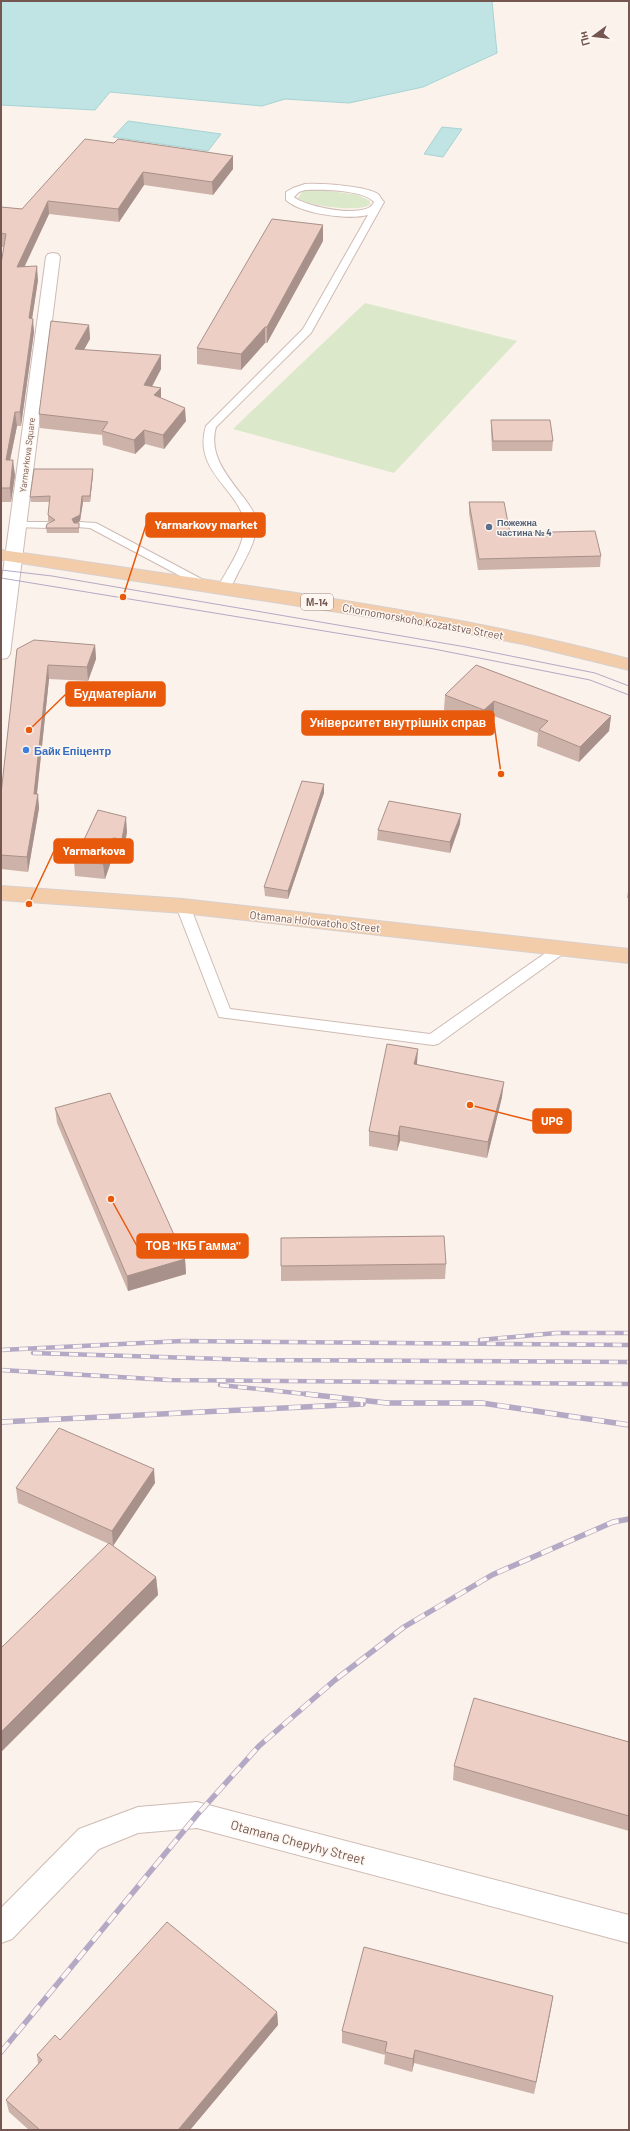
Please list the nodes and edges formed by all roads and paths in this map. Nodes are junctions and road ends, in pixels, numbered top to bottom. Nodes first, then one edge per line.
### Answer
1 (378, 206) junction
2 (53, 257) dead end
3 (18, 525) junction
4 (48, 525) edge
5 (80, 525) edge
6 (8, 556) edge
7 (205, 584) junction
8 (224, 587) junction
9 (3, 628) edge
10 (1, 654) edge
11 (628, 664) edge
12 (1, 893) edge
13 (183, 906) junction
14 (562, 948) junction
15 (629, 956) edge
16 (1, 1929) edge
17 (629, 1929) edge

1 - 1 lane
1 - 8 lane
2 - 3 street, Yarmarkova Square
3 - 4 lane
3 - 6 street, Yarmarkova Square
5 - 7 lane
6 - 7 main road, Chornomorskoho Kozatstva Street / М-14
6 - 9 street, Yarmarkova Square
7 - 8 main road, Chornomorskoho Kozatstva Street / М-14
8 - 11 main road, Chornomorskoho Kozatstva Street / М-14
9 - 10 street, Yarmarkova Square
12 - 13 main road, Otamana Holovatoho Street
13 - 14 main road, Otamana Holovatoho Street
13 - 14 lane
14 - 15 main road, Otamana Holovatoho Street
16 - 17 street, Otamana Chepyhy Street

